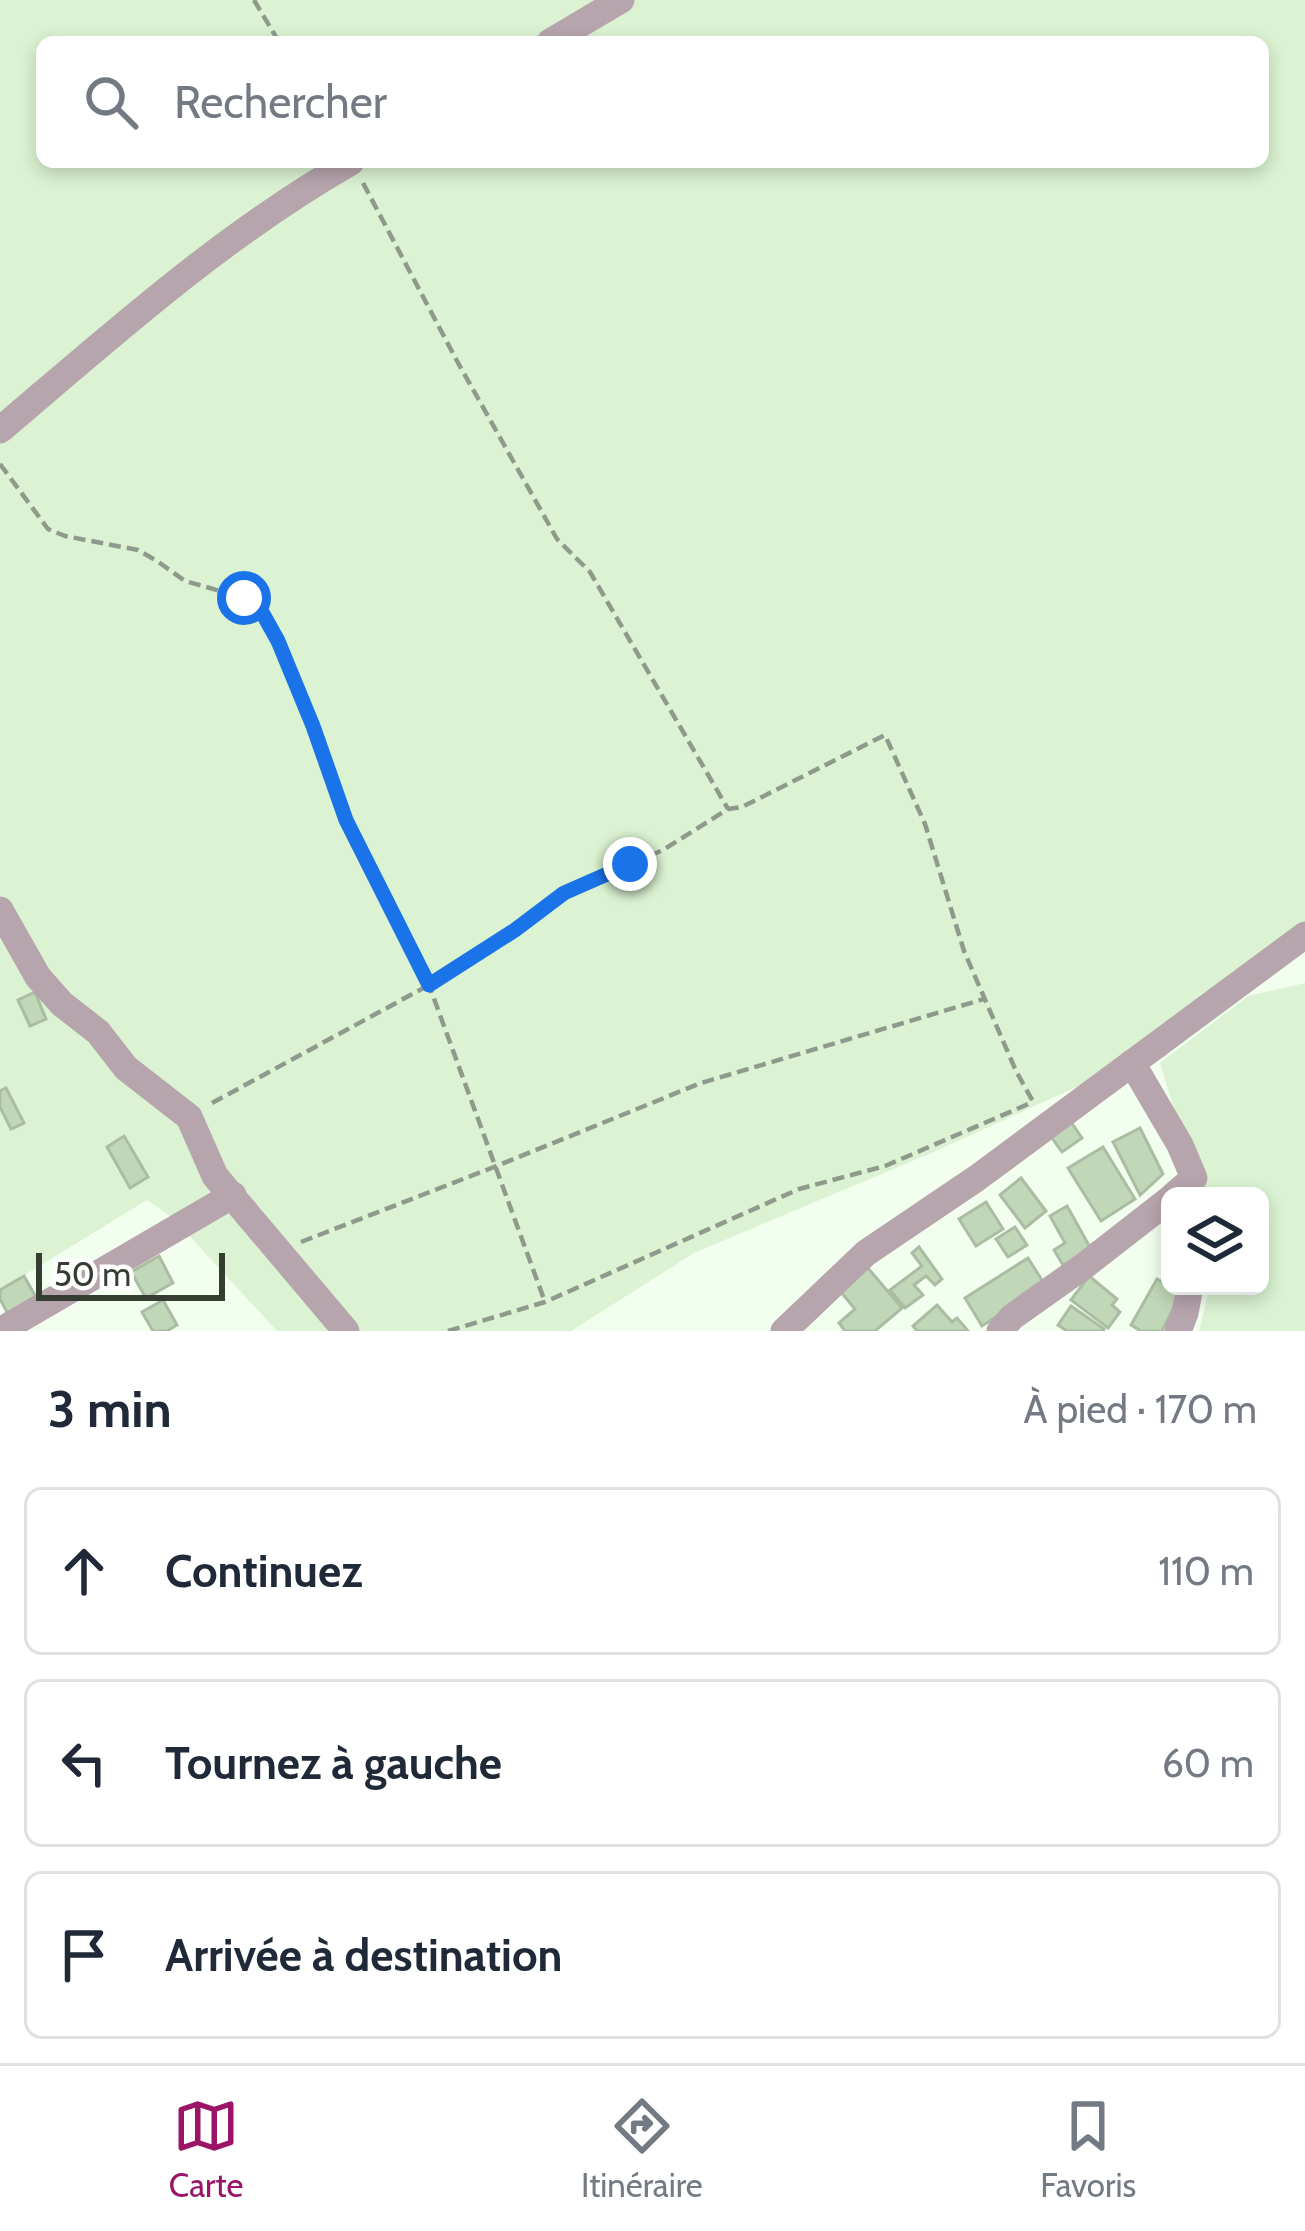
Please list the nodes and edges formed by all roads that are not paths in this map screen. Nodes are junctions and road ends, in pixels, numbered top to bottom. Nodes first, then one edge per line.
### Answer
1 (621, 0) edge
2 (560, 36) edge
3 (357, 172) edge
4 (0, 430) edge
5 (0, 910) edge
6 (1305, 935) edge
7 (1132, 1064) junction
8 (1183, 1187) edge
9 (233, 1196) junction
10 (1161, 1208) edge
11 (1188, 1295) edge
12 (0, 1330) edge
13 (346, 1331) edge
14 (784, 1331) edge
15 (1000, 1331) edge
16 (1178, 1331) edge

1 - 2 street
3 - 4 street
5 - 9 street
6 - 7 street
7 - 8 street
7 - 14 street
9 - 12 street
9 - 13 street
10 - 15 street
11 - 16 street

